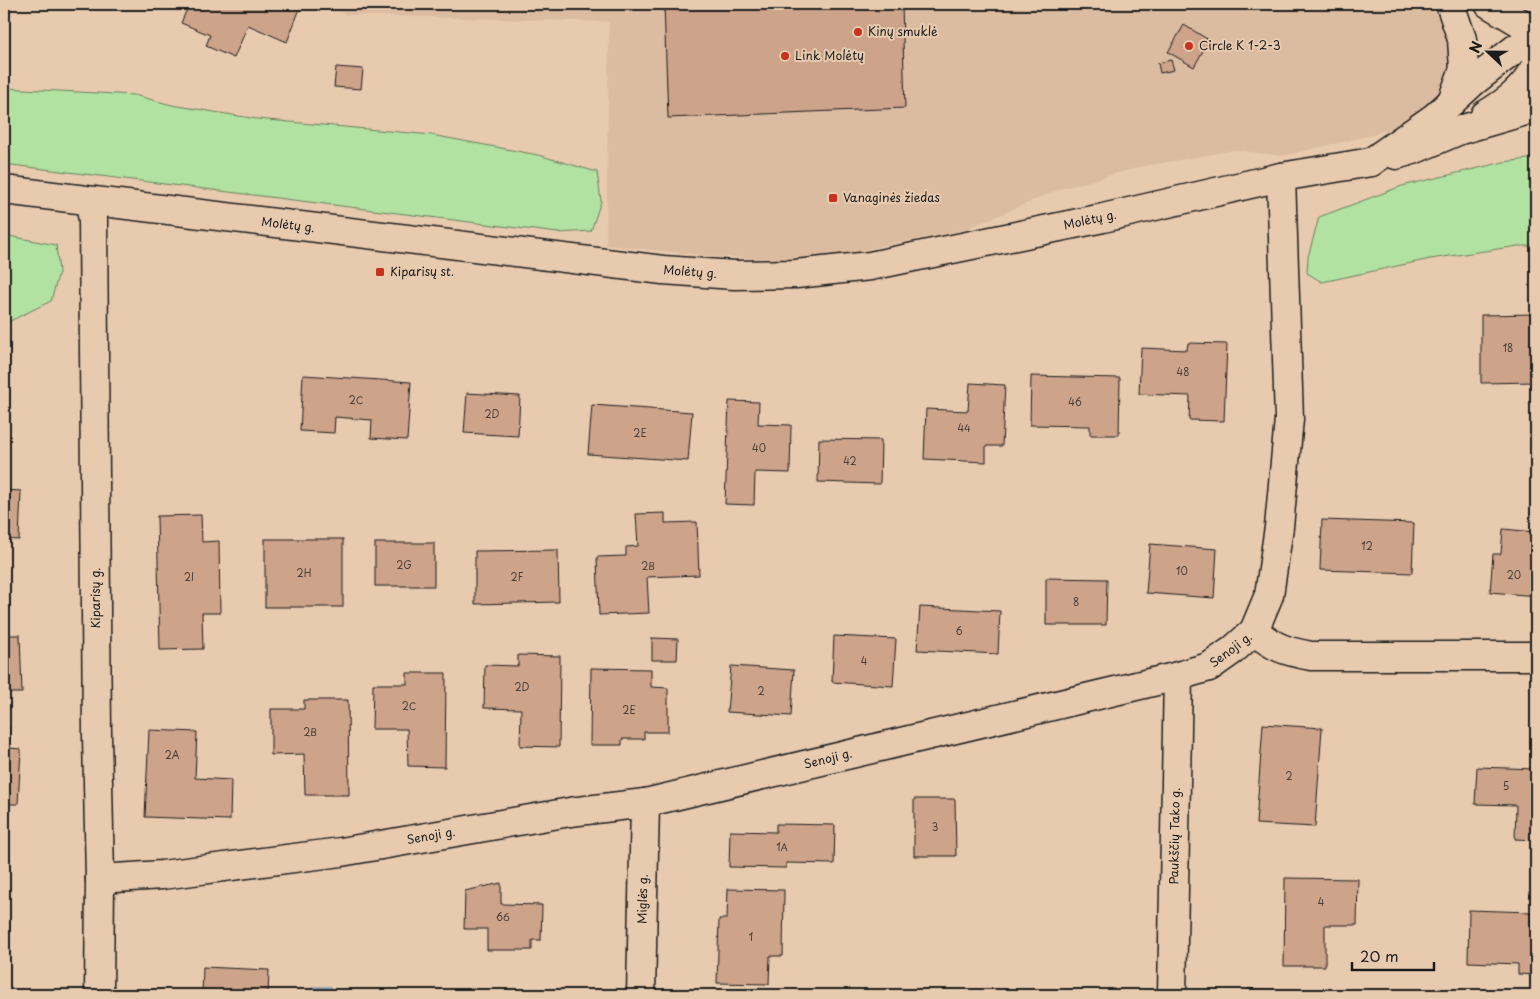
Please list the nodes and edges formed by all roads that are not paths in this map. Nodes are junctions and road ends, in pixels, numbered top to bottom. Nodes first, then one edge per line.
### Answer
1 (1450, 4) edge
2 (1489, 4) edge
3 (1536, 32) edge
4 (1536, 40) edge
5 (1536, 67) edge
6 (1451, 103) junction
7 (1536, 108) edge
8 (1460, 130) junction
9 (1371, 162) junction
10 (1281, 178) junction
11 (4, 190) edge
12 (90, 202) junction
13 (1254, 631) junction
14 (1536, 656) edge
15 (1178, 676) junction
16 (645, 803) junction
17 (100, 879) junction
18 (99, 995) edge
19 (641, 995) edge
20 (1172, 995) edge

1 - 6 main road
2 - 3 main road
4 - 6 main road
5 - 8 main road
6 - 9 main road
7 - 8 main road
8 - 9 main road, Molėtų g.
9 - 10 main road, Molėtų g.
10 - 12 main road, Molėtų g.
10 - 13 main road
11 - 12 main road, Molėtų g.
12 - 17 main road, Kiparisų g.
13 - 14 main road, Senoji g.
13 - 15 main road, Senoji g.
15 - 16 main road, Senoji g.
15 - 20 main road, Paukščių Tako g.
16 - 17 main road, Senoji g.
16 - 19 main road, Miglės g.
17 - 18 main road, Kiparisų g.

